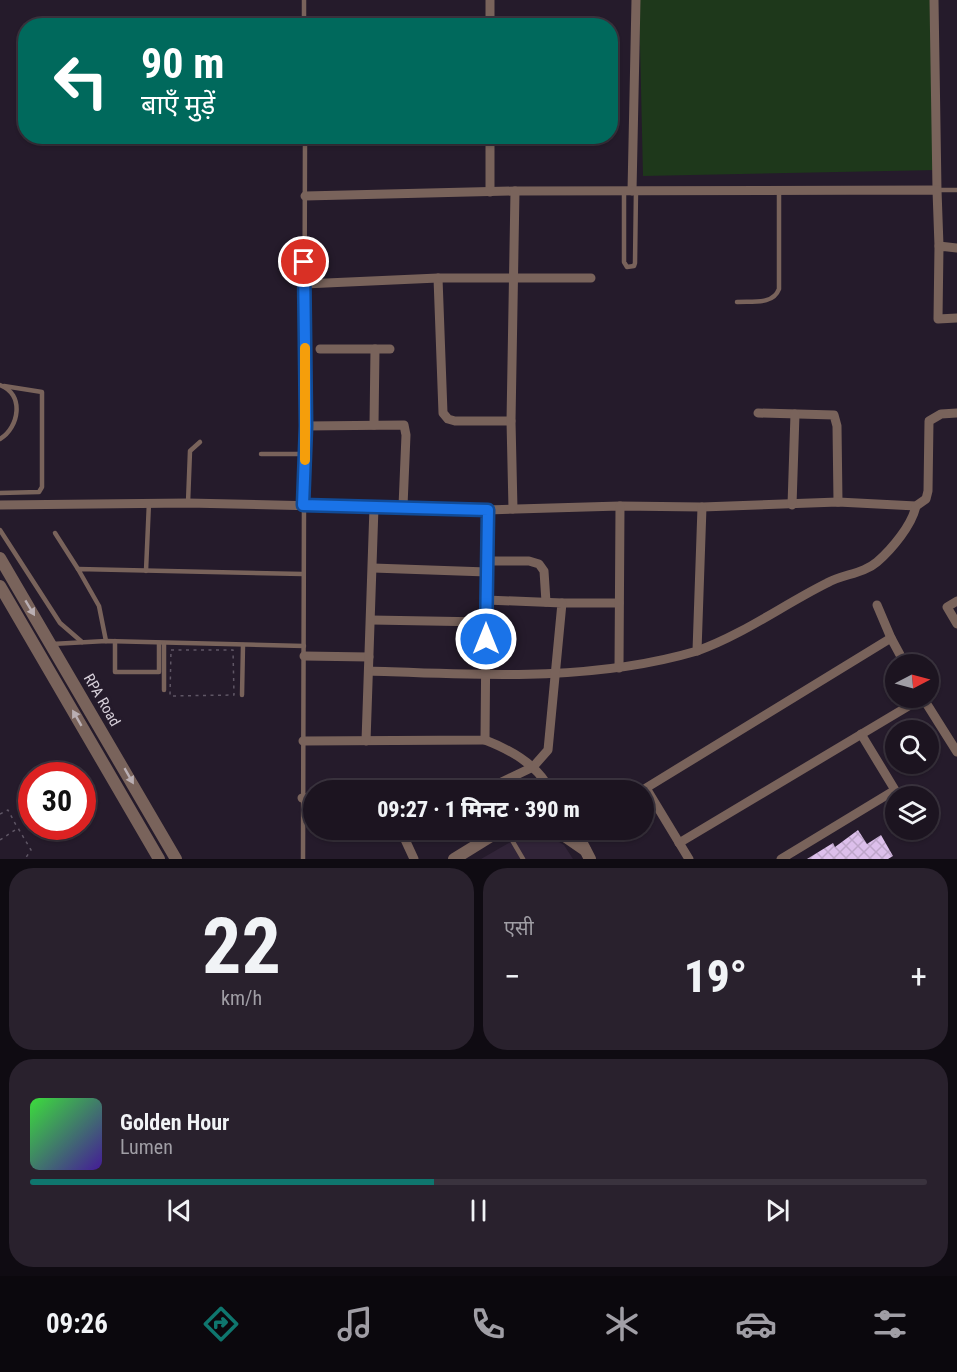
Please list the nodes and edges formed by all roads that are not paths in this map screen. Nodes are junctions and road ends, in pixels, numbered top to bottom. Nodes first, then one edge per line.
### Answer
1 (304, 0) edge
2 (490, 0) edge
3 (636, 0) edge
4 (934, 0) edge
5 (304, 18) edge
6 (490, 18) edge
7 (305, 144) edge
8 (490, 144) edge
9 (631, 190) junction
10 (779, 190) junction
11 (937, 190) junction
12 (957, 190) edge
13 (515, 191) junction
14 (490, 192) junction
15 (305, 196) junction
16 (939, 246) junction
17 (957, 248) edge
18 (438, 278) junction
19 (591, 278) dead end
20 (515, 279) junction
21 (303, 284) junction
22 (737, 302) dead end
23 (957, 318) edge
24 (320, 349) dead end
25 (375, 349) junction
26 (390, 349) dead end
27 (2, 385) edge
28 (957, 413) edge
29 (758, 414) dead end
30 (795, 414) junction
31 (510, 421) junction
32 (374, 424) junction
33 (306, 426) junction
34 (0, 439) edge
35 (200, 442) dead end
36 (261, 454) dead end
37 (305, 454) junction
38 (0, 493) edge
39 (149, 502) junction
40 (838, 502) junction
41 (188, 503) junction
42 (0, 505) edge
43 (303, 505) junction
44 (792, 505) junction
45 (404, 506) junction
46 (620, 506) junction
47 (916, 506) junction
48 (374, 507) junction
49 (702, 507) junction
50 (513, 509) junction
51 (488, 510) junction
52 (0, 530) edge
53 (56, 533) dead end
54 (0, 558) edge
55 (487, 561) junction
56 (373, 568) junction
57 (78, 570) junction
58 (146, 571) junction
59 (487, 572) junction
60 (303, 574) junction
61 (1, 592) edge
62 (486, 600) junction
63 (957, 601) edge
64 (546, 602) junction
65 (562, 603) junction
66 (619, 603) junction
67 (878, 605) dead end
68 (371, 620) junction
69 (486, 622) junction
70 (957, 624) edge
71 (891, 638) junction
72 (106, 641) junction
73 (115, 641) junction
74 (82, 642) junction
75 (162, 643) junction
76 (52, 644) junction
77 (243, 645) junction
78 (304, 646) junction
79 (698, 651) junction
80 (900, 654) edge
81 (304, 656) junction
82 (369, 657) junction
83 (618, 668) junction
84 (369, 671) junction
85 (161, 672) junction
86 (555, 672) junction
87 (486, 675) junction
88 (164, 690) dead end
89 (242, 695) dead end
90 (905, 708) edge
91 (928, 708) edge
92 (861, 734) junction
93 (485, 740) junction
94 (303, 741) junction
95 (366, 741) junction
96 (957, 752) edge
97 (533, 767) junction
98 (303, 780) edge
99 (506, 780) edge
100 (543, 780) edge
101 (303, 840) edge
102 (405, 840) edge
103 (485, 840) edge
104 (512, 840) edge
105 (569, 840) edge
106 (580, 840) edge
107 (679, 843) junction
108 (588, 855) edge
109 (159, 859) edge
110 (176, 859) edge
111 (303, 859) edge
112 (414, 859) edge
113 (454, 859) edge
114 (523, 859) edge
115 (688, 859) edge
116 (781, 859) edge

1 - 5 lane
2 - 6 street
3 - 9 street
4 - 11 street
7 - 15 lane
8 - 14 street
9 - 9 lane
9 - 10 street
9 - 13 street
10 - 11 street
10 - 22 lane
11 - 12 lane
11 - 16 street
13 - 14 street
13 - 20 street
14 - 15 street
15 - 21 lane
16 - 17 street
16 - 23 street
18 - 20 street
18 - 21 street
18 - 31 street
19 - 20 street
20 - 31 street
21 - 33 lane
24 - 25 street
25 - 26 street
25 - 32 street
27 - 34 lane
27 - 38 lane
28 - 47 street
29 - 30 street
30 - 40 street
30 - 44 street
31 - 50 street
32 - 33 street
32 - 45 street
33 - 37 lane
35 - 41 lane
36 - 37 lane
37 - 43 lane
39 - 41 street
39 - 42 street
39 - 58 lane
40 - 44 street
40 - 47 street
41 - 43 street
43 - 48 street
43 - 60 lane
44 - 49 street
45 - 48 street
45 - 51 street
46 - 49 street
46 - 50 street
46 - 66 street
47 - 79 street
48 - 56 street
49 - 79 street
50 - 51 street
51 - 55 street
52 - 74 lane
53 - 57 lane
54 -> 76 street, RPA Road
55 - 59 street
55 - 64 street
56 - 59 street
56 - 68 street
57 - 58 lane
57 - 72 lane
58 - 60 lane
59 - 62 street
60 - 78 lane
109 -> 61 street
62 - 64 street
62 - 69 street
63 - 70 street
64 - 65 street
65 - 66 street
65 - 86 street
66 - 83 street
67 - 71 street
68 - 69 street
68 - 82 street
69 - 87 street
71 - 80 street
71 - 107 street
72 - 73 lane
72 - 74 lane
73 - 75 lane
73 - 85 lane
74 - 76 lane
75 - 77 lane
75 - 85 lane
76 -> 110 street, RPA Road
77 - 78 lane
77 - 89 lane
78 - 81 lane
79 - 83 street
81 - 82 street
81 - 94 lane
82 - 84 street
83 - 86 street
84 - 87 street
84 - 95 street
85 - 88 lane
86 - 87 street
86 - 97 street
87 - 93 street
90 - 92 street
91 - 96 street
92 - 107 street
92 - 116 street
93 - 95 street
93 - 97 street
94 - 95 street
94 - 98 lane
97 - 99 street
97 - 100 street
101 - 111 lane
102 - 112 street
103 - 113 street
104 - 114 lane
105 - 108 street
106 - 108 street
107 - 115 street

